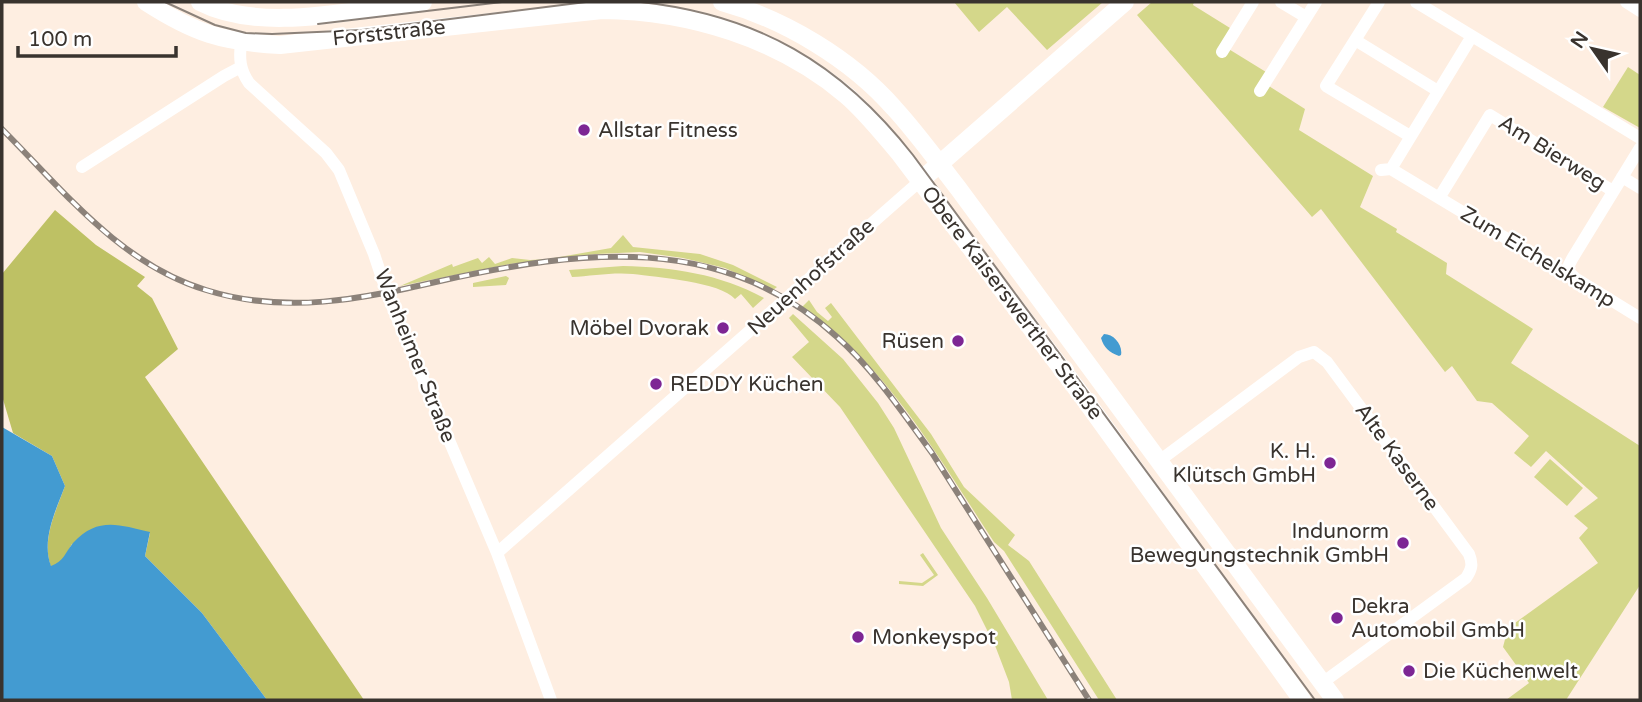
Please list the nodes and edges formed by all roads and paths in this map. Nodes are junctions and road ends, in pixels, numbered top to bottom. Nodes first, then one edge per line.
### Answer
1 (146, 2) edge
2 (200, 2) edge
3 (423, 2) edge
4 (722, 2) edge
5 (1125, 2) edge
6 (1253, 2) edge
7 (1281, 2) edge
8 (1316, 2) edge
9 (1379, 2) edge
10 (1416, 2) edge
11 (1626, 2) edge
12 (641, 10) joint
13 (1640, 11) edge
14 (1306, 17) junction
15 (1472, 36) junction
16 (1355, 40) junction
17 (240, 43) junction
18 (1222, 52) dead end
19 (241, 67) junction
20 (1260, 91) dead end
21 (1438, 91) junction
22 (1490, 115) joint
23 (1410, 136) junction
24 (1640, 138) edge
25 (1640, 148) edge
26 (940, 165) junction
27 (82, 167) dead end
28 (1622, 177) junction
29 (920, 181) junction
30 (1640, 188) edge
31 (1613, 191) junction
32 (1439, 198) junction
33 (1569, 272) junction
34 (1639, 315) edge
35 (1159, 461) junction
36 (497, 553) junction
37 (1322, 683) junction
38 (551, 700) edge
39 (1302, 700) edge
40 (1335, 700) edge

1 - 17 street, Forststraße
2 - 3 street, Forststraße
4 - 26 street, Obere Kaiserswerther Straße
5 - 26 street, Neuenhofstraße
6 - 18 street
7 - 14 street
8 - 14 street
9 - 16 street
10 - 15 street
11 - 13 street
12 - 17 street, Forststraße
12 - 29 street, Obere Kaiserswerther Straße
14 - 20 street
15 - 21 street, Zum Eichelskamp
15 - 24 street
16 - 21 street
16 - 23 street
17 - 19 street
19 - 27 street
19 - 36 street, Wanheimer Straße
21 - 23 street, Zum Eichelskamp
22 - 31 street, Am Bierweg
22 - 32 street, Zum Eichelskamp
23 - 32 street, Zum Eichelskamp
25 - 28 street, Am Bierweg
26 - 29 street, Neuenhofstraße
26 - 35 street, Obere Kaiserswerther Straße
28 - 30 street
28 - 31 street, Am Bierweg
29 - 36 street, Neuenhofstraße
29 - 39 street, Obere Kaiserswerther Straße
31 - 33 street, Am Bierweg
32 - 33 street, Zum Eichelskamp
33 - 34 street, Zum Eichelskamp
35 - 37 street, Obere Kaiserswerther Straße
35 - 37 street, Alte Kaserne
36 - 38 street, Wanheimer Straße
37 - 40 street, Obere Kaiserswerther Straße

